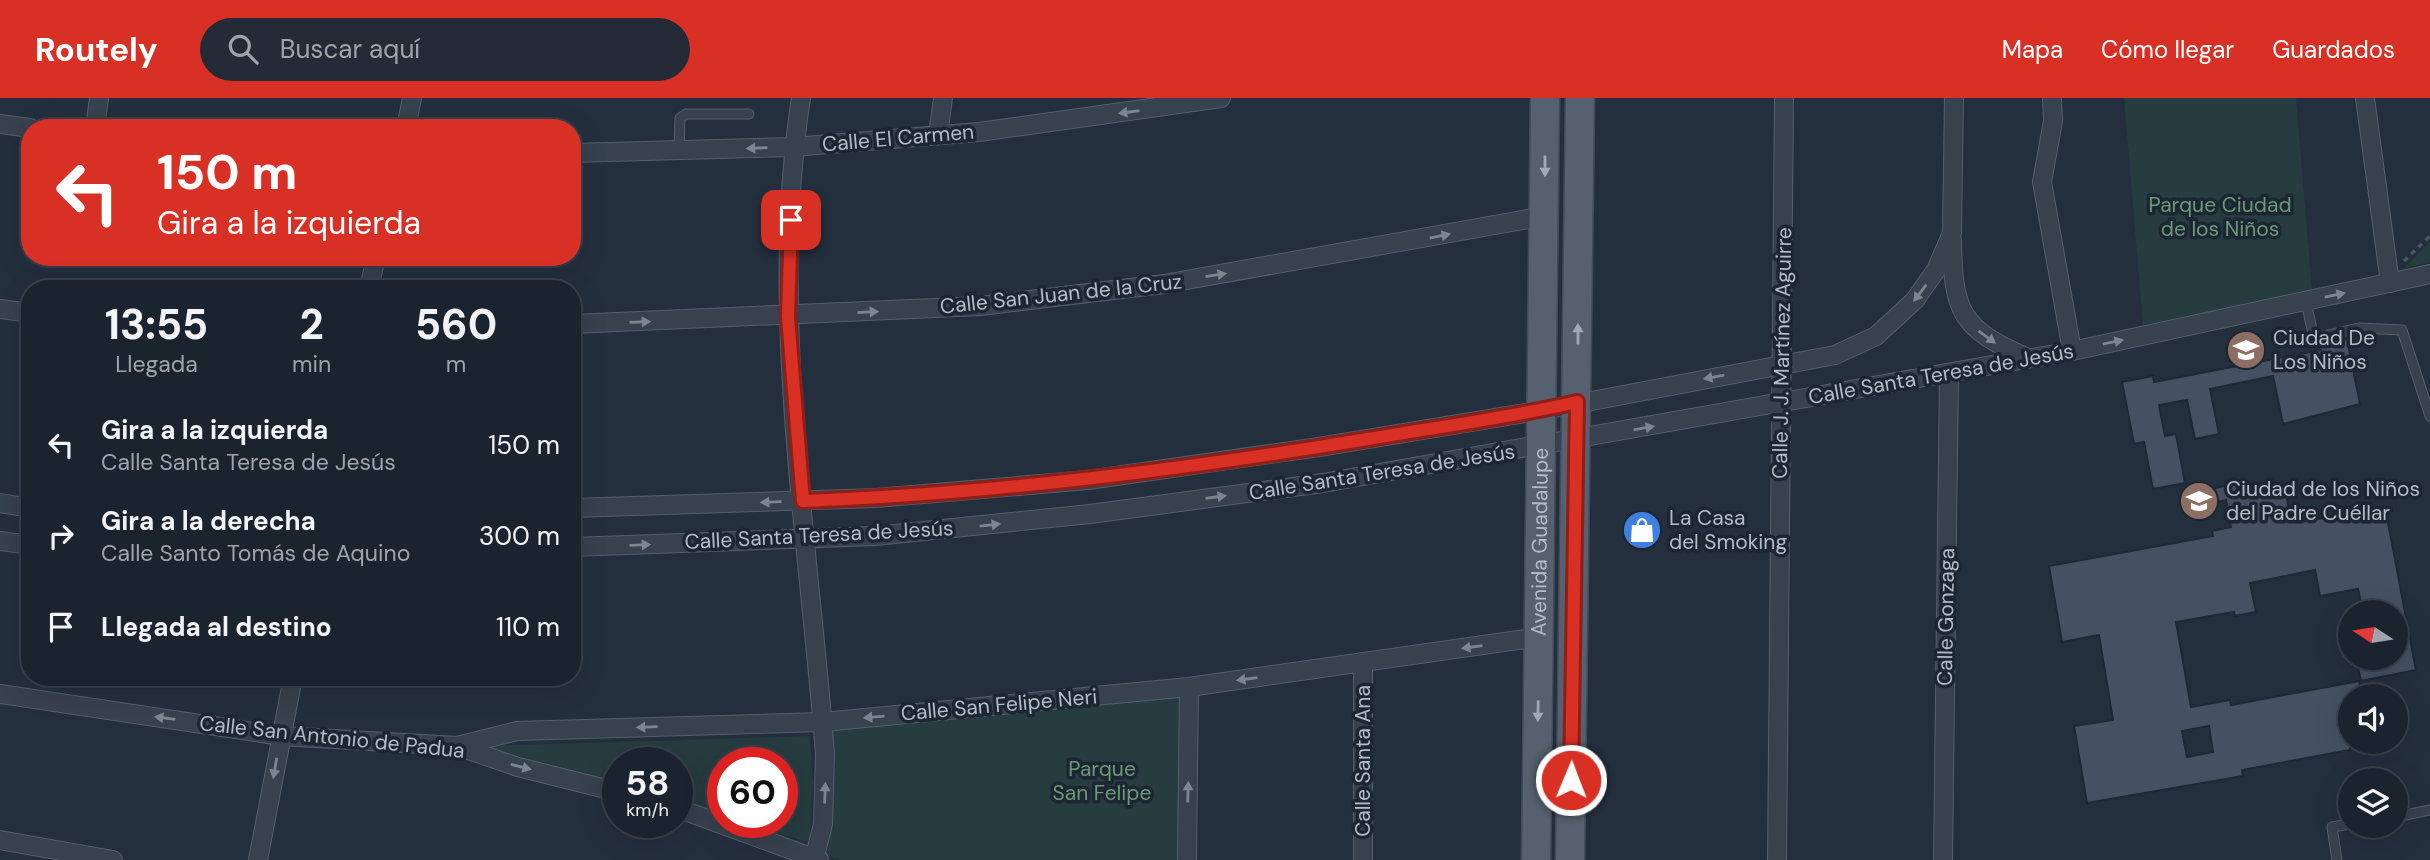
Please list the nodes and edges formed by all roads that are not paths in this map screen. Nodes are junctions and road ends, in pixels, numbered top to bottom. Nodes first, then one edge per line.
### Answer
1 (99, 98) edge
2 (412, 98) edge
3 (801, 98) edge
4 (943, 98) edge
5 (1221, 98) edge
6 (1545, 98) edge
7 (1580, 98) edge
8 (1784, 98) edge
9 (1954, 98) edge
10 (2052, 98) edge
11 (2365, 98) edge
12 (749, 114) dead end
13 (97, 119) edge
14 (408, 119) edge
15 (0, 124) edge
16 (21, 127) edge
17 (938, 135) junction
18 (793, 147) junction
19 (680, 150) junction
20 (581, 153) edge
21 (1545, 216) junction
22 (1952, 233) junction
23 (2430, 274) edge
24 (2389, 279) junction
25 (2306, 302) junction
26 (0, 309) edge
27 (21, 312) edge
28 (788, 317) junction
29 (581, 324) edge
30 (2072, 351) junction
31 (2028, 358) junction
32 (1782, 365) junction
33 (1950, 373) junction
34 (1577, 402) junction
35 (1781, 403) junction
36 (1544, 410) junction
37 (2430, 416) edge
38 (1577, 440) junction
39 (1542, 446) junction
40 (803, 501) junction
41 (0, 503) edge
42 (21, 506) edge
43 (581, 508) edge
44 (806, 540) junction
45 (0, 541) edge
46 (21, 544) edge
47 (581, 547) edge
48 (1539, 637) junction
49 (1363, 662) junction
50 (291, 686) edge
51 (1189, 687) junction
52 (0, 694) edge
53 (823, 722) junction
54 (281, 736) junction
55 (457, 746) junction
56 (602, 788) edge
57 (2430, 810) edge
58 (693, 814) edge
59 (2408, 815) edge
60 (2338, 826) edge
61 (0, 840) edge
62 (816, 859) edge
63 (113, 860) edge
64 (258, 860) edge
65 (1187, 860) edge
66 (1363, 860) edge
67 (1536, 860) edge
68 (1570, 860) edge
69 (1777, 860) edge
70 (1943, 860) edge
71 (2337, 860) edge

1 - 13 street
2 - 14 street
3 - 18 street
4 - 17 street
5 -> 17 street, Calle El Carmen
6 -> 21 main road, Avenida Guadalupe
34 -> 7 main road, Avenida Guadalupe
8 - 32 street, Calle J. J. Martínez Aguirre
9 - 22 street, Calle Santa Teresa de Jesús
10 - 30 street
11 - 24 street
12 - 19 lane
15 - 16 street
17 - 18 street, Calle El Carmen
18 -> 19 street, Calle El Carmen
18 - 28 street
19 - 20 street, Calle El Carmen
28 -> 21 street, Calle San Juan de la Cruz
21 - 36 main road, Avenida Guadalupe
22 -> 31 street
22 -> 32 street, Calle Santa Teresa de Jesús
23 - 24 street, Calle Santa Teresa de Jesús
25 -> 24 street, Calle Santa Teresa de Jesús
30 -> 25 street, Calle Santa Teresa de Jesús
25 - 37 lane
26 - 27 street
29 -> 28 street, Calle San Juan de la Cruz
28 - 40 street
30 - 31 street, Calle Santa Teresa de Jesús
31 - 33 street, Calle Santa Teresa de Jesús
32 -> 34 street, Calle Santa Teresa de Jesús
32 - 35 street, Calle J. J. Martínez Aguirre
33 - 35 street, Calle Santa Teresa de Jesús
33 - 70 street, Calle Gonzaga
34 - 36 street, Calle Santa Teresa de Jesús
34 - 38 main road, Avenida Guadalupe
38 -> 35 street, Calle Santa Teresa de Jesús
35 - 69 street, Calle J. J. Martínez Aguirre
36 - 39 main road, Avenida Guadalupe
36 - 40 street, Calle Santa Teresa de Jesús
38 - 39 street, Calle Santa Teresa de Jesús
38 - 68 main road, Avenida Guadalupe
44 -> 39 street, Calle Santa Teresa de Jesús
39 - 48 main road, Avenida Guadalupe
40 -> 43 street, Calle Santa Teresa de Jesús
40 - 44 street
41 - 42 street
47 -> 44 street, Calle Santa Teresa de Jesús
44 - 53 street
45 - 46 street
48 -> 49 street, Calle San Felipe Neri
48 -> 67 main road, Avenida Guadalupe
49 -> 51 street, Calle San Felipe Neri
49 - 66 street, Calle Santa Ana
50 - 54 street
51 -> 53 street, Calle San Felipe Neri
65 -> 51 street
54 -> 52 street, Calle San Antonio de Padua
53 -> 55 street, Calle San Felipe Neri
62 -> 53 street
54 - 55 street, Calle San Antonio de Padua
54 -> 64 street
55 -> 56 street, Calle San Antonio de Padua
57 - 59 lane
58 - 62 street
60 - 71 lane
61 - 63 street

